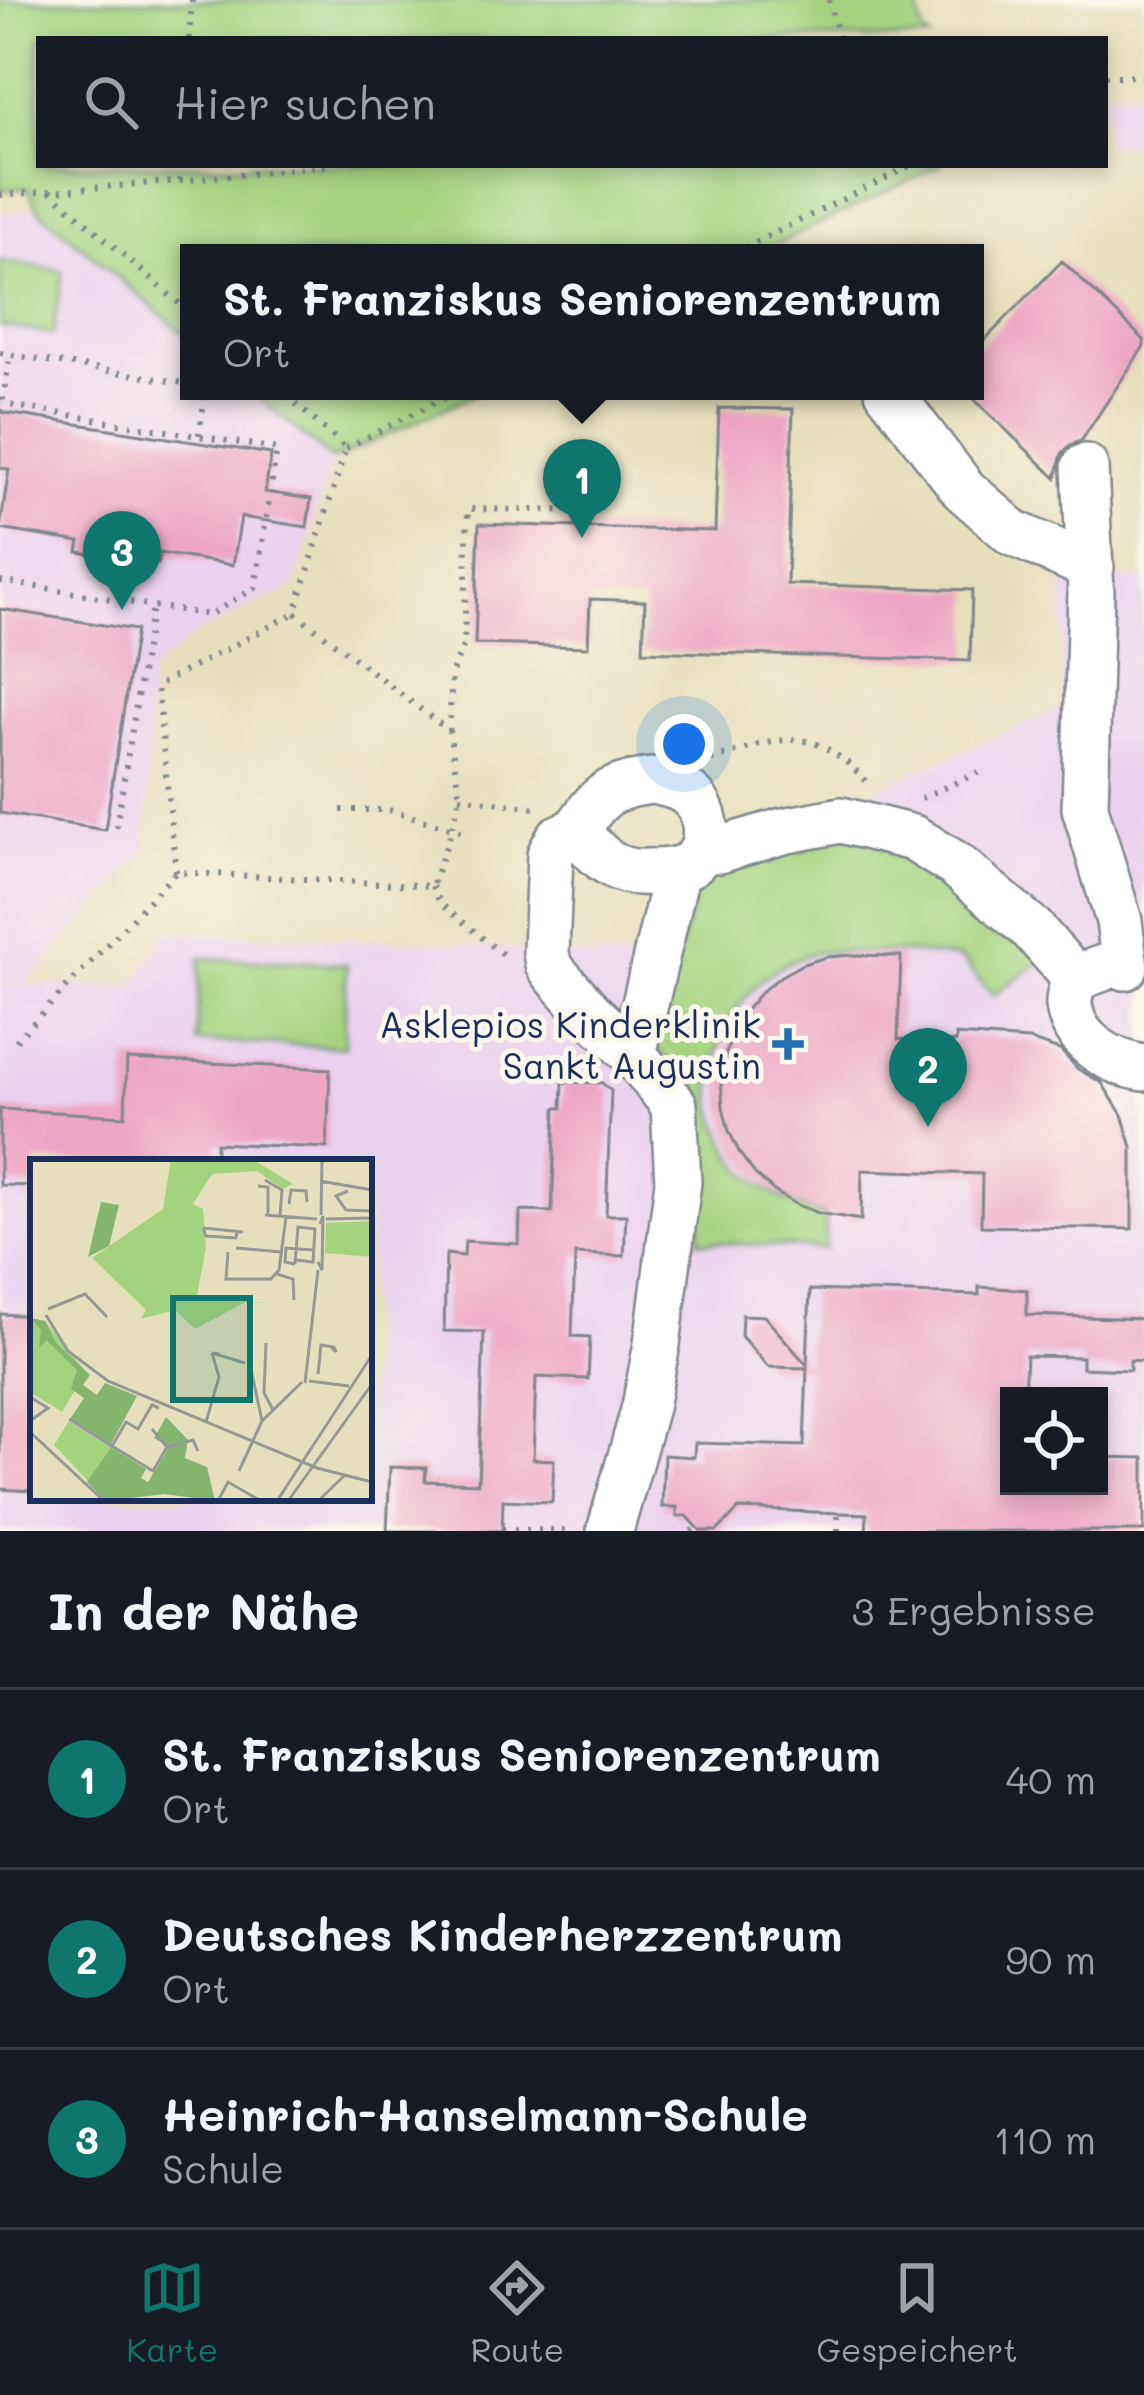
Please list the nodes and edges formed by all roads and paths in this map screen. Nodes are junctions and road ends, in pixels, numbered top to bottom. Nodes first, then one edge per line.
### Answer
1 (193, 0) edge
2 (829, 0) edge
3 (189, 36) edge
4 (838, 36) edge
5 (1108, 76) edge
6 (1144, 76) edge
7 (181, 168) edge
8 (307, 168) edge
9 (907, 168) edge
10 (180, 182) junction
11 (50, 191) junction
12 (0, 195) edge
13 (755, 243) edge
14 (180, 304) edge
15 (0, 353) edge
16 (10, 355) junction
17 (180, 383) edge
18 (205, 400) edge
19 (291, 400) edge
20 (440, 400) edge
21 (894, 400) edge
22 (1, 408) edge
23 (199, 436) junction
24 (346, 448) junction
25 (1085, 467) dead end
26 (594, 511) dead end
27 (1090, 567) junction
28 (0, 581) edge
29 (152, 606) junction
30 (296, 613) junction
31 (449, 731) junction
32 (703, 763) dead end
33 (984, 770) dead end
34 (460, 797) junction
35 (341, 810) dead end
36 (903, 824) junction
37 (105, 826) dead end
38 (452, 829) junction
39 (466, 833) dead end
40 (567, 834) junction
41 (690, 859) junction
42 (176, 872) junction
43 (432, 886) junction
44 (511, 961) dead end
45 (1134, 974) edge
46 (1076, 977) junction
47 (16, 1041) dead end
48 (633, 1054) junction
49 (1144, 1068) edge
50 (838, 1513) dead end
51 (502, 1528) edge
52 (573, 1531) edge
53 (610, 1531) edge
54 (838, 1531) edge

1 - 3 path
2 - 4 path
5 - 6 path
7 - 10 path
8 - 10 path
9 - 13 path
10 - 11 path
11 - 12 path
11 - 14 path
15 - 16 path
16 - 17 path
16 - 22 path
18 - 23 path
19 - 24 path
20 - 24 path
21 - 27 lane
22 - 23 path
23 - 29 path
24 - 30 path
25 - 27 lane
26 - 31 path
27 - 45 lane
28 - 29 path
29 - 37 path
30 - 31 path
30 - 42 path
31 - 34 path
32 - 36 path
33 - 36 path
34 - 38 path
34 - 40 path
35 - 38 path
36 - 41 lane
36 - 46 lane
38 - 39 path
38 - 43 path
40 - 41 lane
40 - 41 lane
40 - 48 lane
41 - 48 lane
42 - 43 path
42 - 47 path
43 - 44 path
45 - 46 lane
46 - 49 lane
48 - 53 lane
50 - 54 path
51 - 52 path

